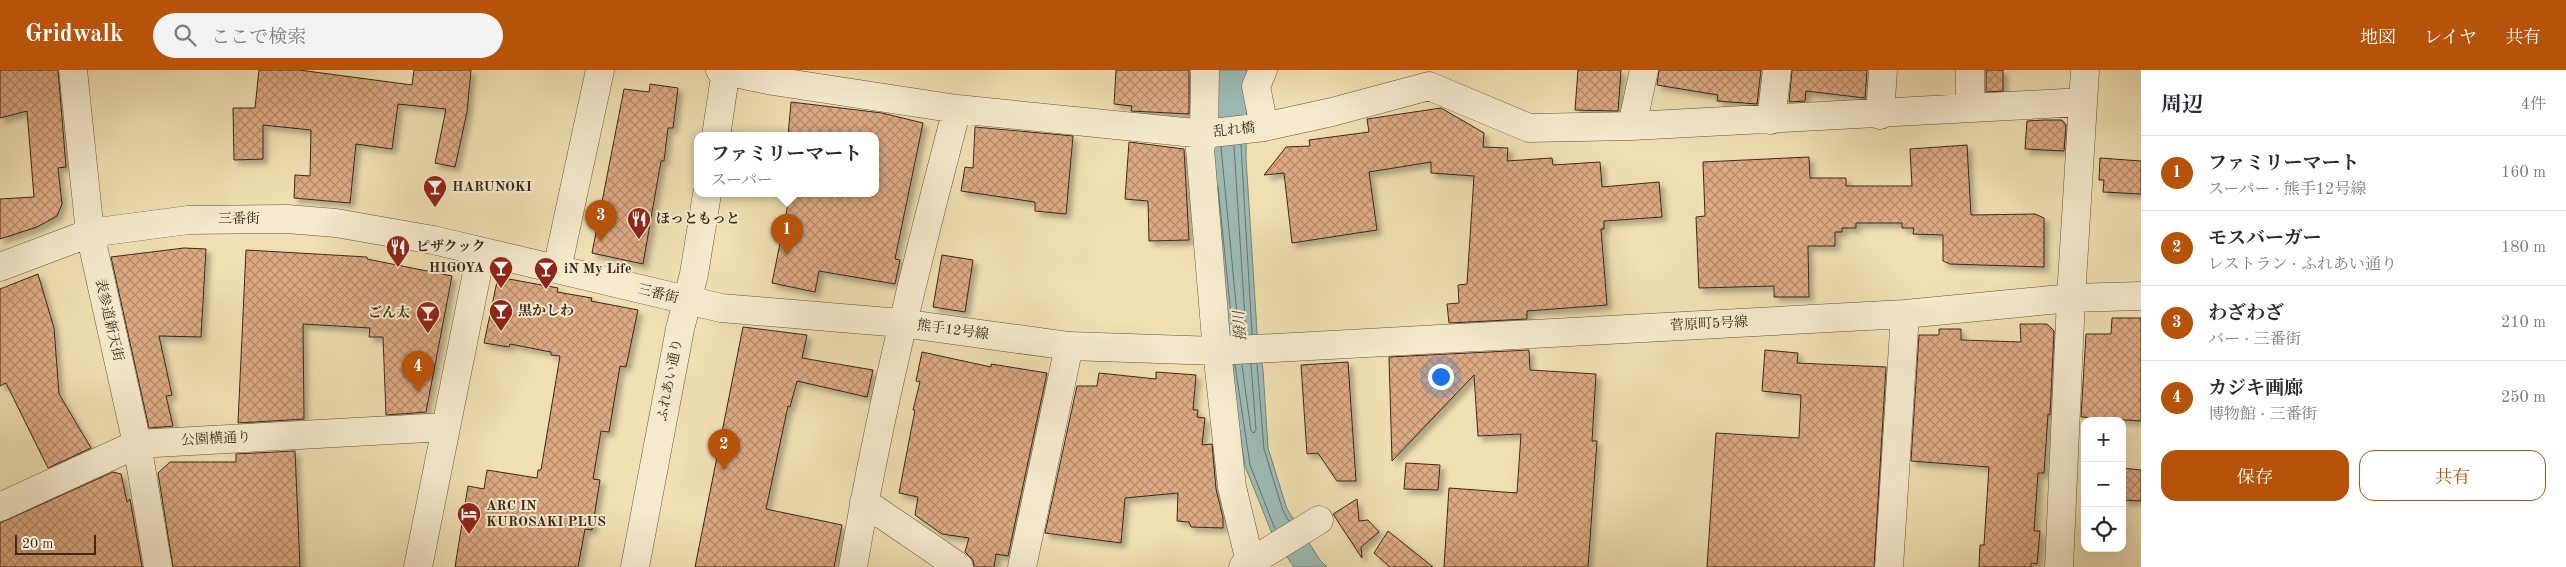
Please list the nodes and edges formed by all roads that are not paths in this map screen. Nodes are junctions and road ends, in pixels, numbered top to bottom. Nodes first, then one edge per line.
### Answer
1 (74, 70) edge
2 (600, 70) edge
3 (724, 70) edge
4 (1205, 70) edge
5 (1263, 70) edge
6 (1644, 70) edge
7 (1777, 70) edge
8 (1883, 70) edge
9 (1970, 70) edge
10 (2085, 70) edge
11 (2083, 102) junction
12 (1970, 108) junction
13 (957, 109) junction
14 (1880, 115) junction
15 (1771, 120) junction
16 (1632, 126) junction
17 (1264, 127) junction
18 (716, 132) edge
19 (1204, 134) junction
20 (706, 197) edge
21 (90, 233) junction
22 (481, 253) junction
23 (0, 267) edge
24 (557, 269) junction
25 (2141, 296) edge
26 (2071, 298) junction
27 (688, 302) junction
28 (1905, 314) junction
29 (901, 323) junction
30 (1069, 346) junction
31 (1217, 351) junction
32 (446, 427) junction
33 (137, 444) junction
34 (864, 502) junction
35 (0, 508) edge
36 (1312, 523) dead end
37 (1254, 561) edge
38 (158, 567) edge
39 (418, 567) edge
40 (634, 567) edge
41 (853, 567) edge
42 (959, 567) edge
43 (1022, 567) edge
44 (1889, 567) edge
45 (2059, 567) edge

1 - 21 street, 表参道新天街
2 - 24 street
3 - 13 street, 乱れ橋
3 - 18 street
4 - 19 street
5 - 17 street
6 - 16 street
7 - 15 street
8 - 14 street
9 - 12 street
10 - 11 street
11 - 12 street, 乱れ橋
11 - 26 street
12 - 14 street, 乱れ橋
13 - 19 street, 乱れ橋
13 - 29 street
14 - 15 street, 乱れ橋
15 - 16 street, 乱れ橋
16 - 17 street, 乱れ橋
17 - 19 street, 乱れ橋
19 - 31 street
20 - 27 street, ふれあい通り
21 - 22 street, 三番街
21 - 23 street, 三番街
21 - 33 street, 表参道新天街
22 - 24 street, 三番街
22 - 32 street
24 - 27 street, 三番街
25 - 26 street, 菅原町5号線
26 - 28 street, 菅原町5号線
26 - 45 street
27 - 29 street, 熊手12号線
27 - 40 street, ふれあい通り
28 - 31 street, 菅原町5号線
28 - 44 street
29 - 30 street, 熊手12号線
29 - 34 street
30 - 31 street, 熊手12号線
30 - 43 street
31 - 37 street
32 - 33 street, 公園横通り
32 - 39 street
33 - 35 street, 公園横通り
33 - 38 street, 表参道新天街
34 - 41 street
34 - 42 street
36 - 37 street

